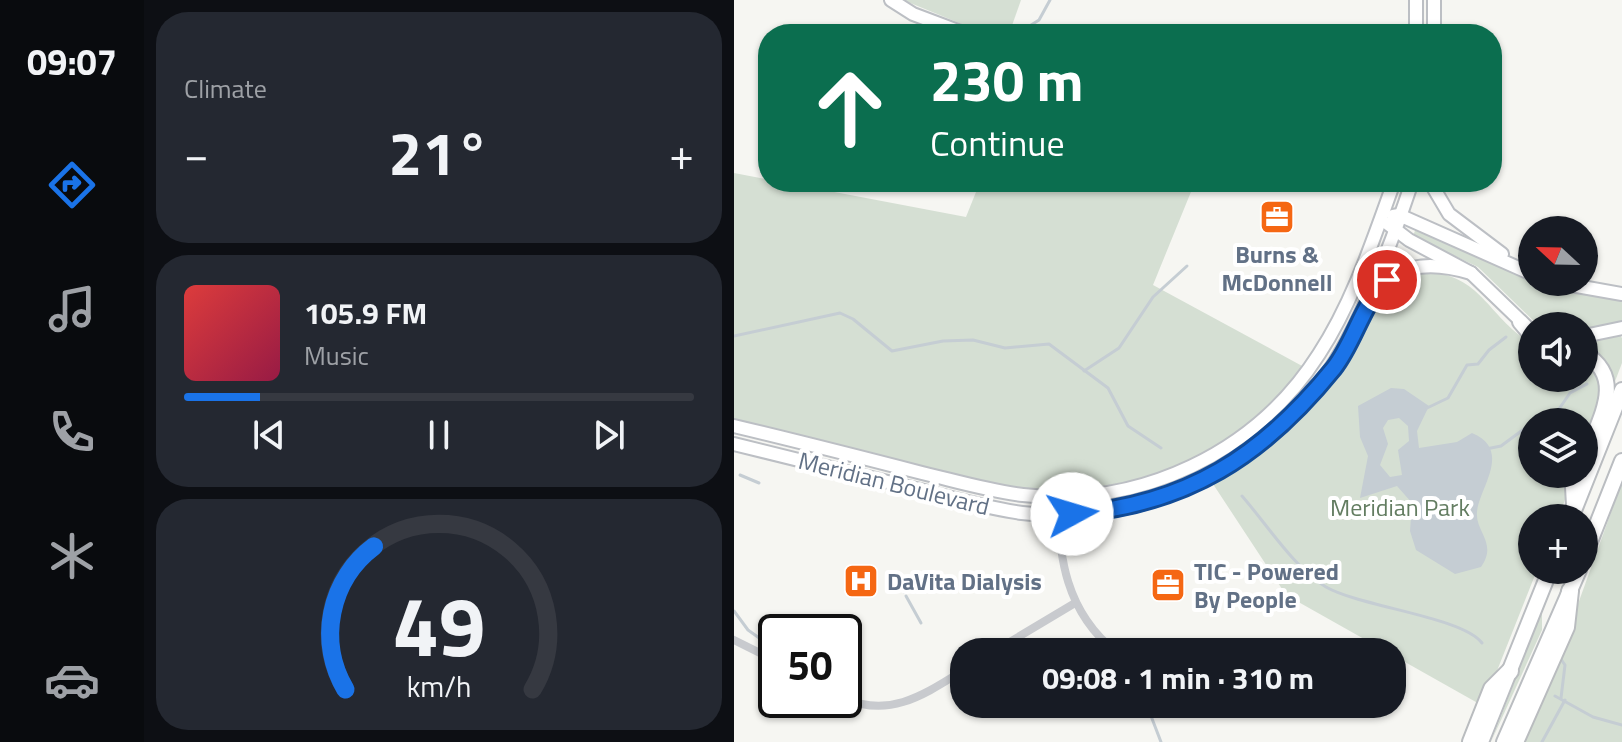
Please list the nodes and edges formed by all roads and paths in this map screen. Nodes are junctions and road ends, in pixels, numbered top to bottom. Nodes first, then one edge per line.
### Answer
1 (891, 0) edge
2 (1416, 0) edge
3 (1434, 0) edge
4 (940, 24) edge
5 (1416, 24) edge
6 (1434, 24) edge
7 (1390, 192) edge
8 (1408, 192) edge
9 (1436, 192) edge
10 (1399, 215) junction
11 (1381, 217) junction
12 (1393, 230) junction
13 (1511, 262) junction
14 (1518, 266) edge
15 (1471, 273) junction
16 (1598, 290) edge
17 (1622, 294) edge
18 (1518, 318) edge
19 (1622, 328) edge
20 (1598, 333) edge
21 (1598, 365) edge
22 (1328, 374) junction
23 (1622, 390) edge
24 (1598, 418) edge
25 (734, 426) edge
26 (734, 444) edge
27 (1622, 461) edge
28 (1058, 497) junction
29 (1577, 504) edge
30 (1058, 515) junction
31 (1598, 522) edge
32 (1544, 584) edge
33 (1573, 584) edge
34 (1570, 591) junction
35 (1075, 603) junction
36 (1016, 638) edge
37 (1100, 638) edge
38 (734, 640) edge
39 (758, 652) edge
40 (1510, 671) junction
41 (950, 677) edge
42 (862, 704) edge
43 (1471, 742) edge
44 (1481, 742) edge
45 (1504, 742) edge
46 (1515, 742) edge

1 - 4 main road
2 - 5 main road
3 - 6 main road
7 - 11 main road, Meridian Boulevard
8 - 10 main road, Meridian Boulevard
9 - 13 main road
10 - 11 main road
10 - 12 main road, Meridian Boulevard
10 - 13 main road
11 - 12 main road
11 - 28 main road, Meridian Boulevard
12 - 15 main road
12 - 22 main road, Meridian Boulevard
13 - 14 main road
15 - 18 main road
15 - 22 main road
16 - 17 main road
19 - 20 main road
21 - 24 main road
22 - 30 main road, Meridian Boulevard
23 - 29 main road
25 - 28 main road, Meridian Boulevard
26 - 30 main road, Meridian Boulevard
27 - 31 main road
28 - 30 street
30 - 35 street
32 - 40 main road
33 - 34 main road
34 - 45 main road
34 - 46 highway
35 - 36 street
35 - 37 street
38 - 39 street
40 - 43 highway
40 - 44 main road
41 - 42 street

